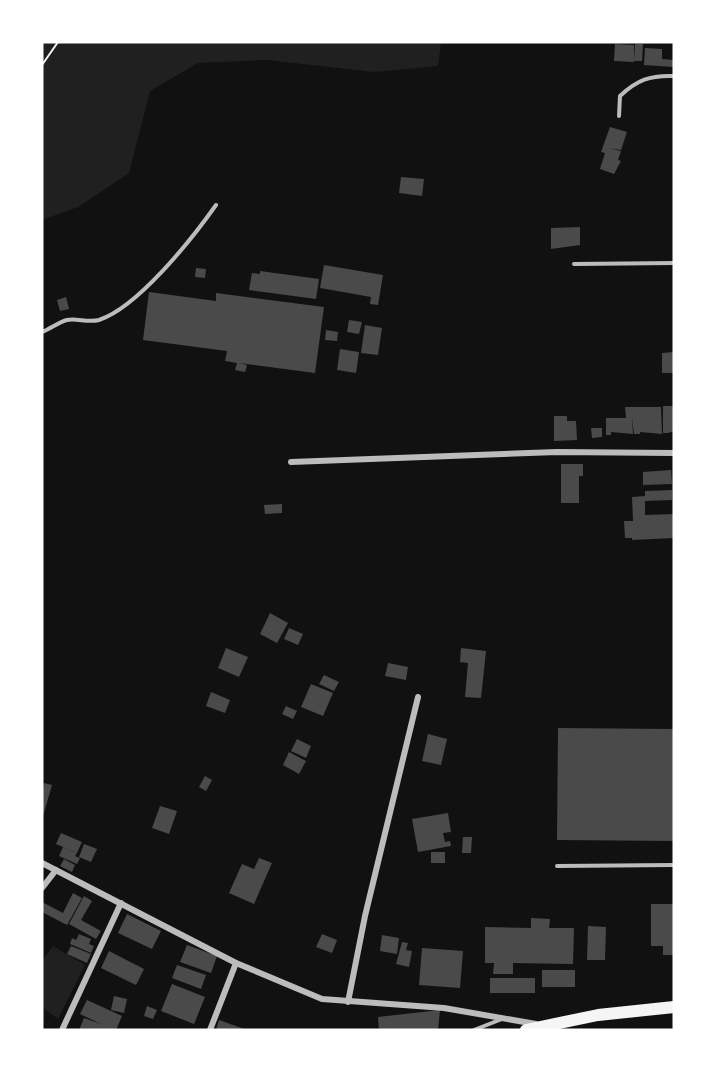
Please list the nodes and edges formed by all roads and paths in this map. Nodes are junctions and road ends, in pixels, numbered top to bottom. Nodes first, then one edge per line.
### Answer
1 (58, 42) edge
2 (42, 65) edge
3 (674, 76) edge
4 (619, 116) dead end
5 (216, 205) dead end
6 (674, 263) edge
7 (574, 264) dead end
8 (42, 332) edge
9 (674, 453) edge
10 (291, 462) dead end
11 (418, 698) dead end
12 (42, 863) edge
13 (674, 865) edge
14 (557, 866) dead end
15 (56, 870) junction
16 (42, 888) edge
17 (121, 903) junction
18 (236, 963) junction
19 (348, 1002) junction
20 (674, 1007) edge
21 (506, 1017) junction
22 (544, 1026) junction
23 (62, 1030) edge
24 (210, 1030) edge
25 (474, 1030) edge
26 (526, 1030) edge

1 - 2 path
3 - 4 lane
5 - 8 lane
6 - 7 lane
9 - 10 street
11 - 19 street
12 - 15 street
13 - 14 lane
15 - 16 street
15 - 17 street
17 - 18 street
17 - 23 street
18 - 19 street
18 - 24 street
19 - 21 street
20 - 22 main road
21 - 22 street
21 - 25 lane
22 - 26 main road

